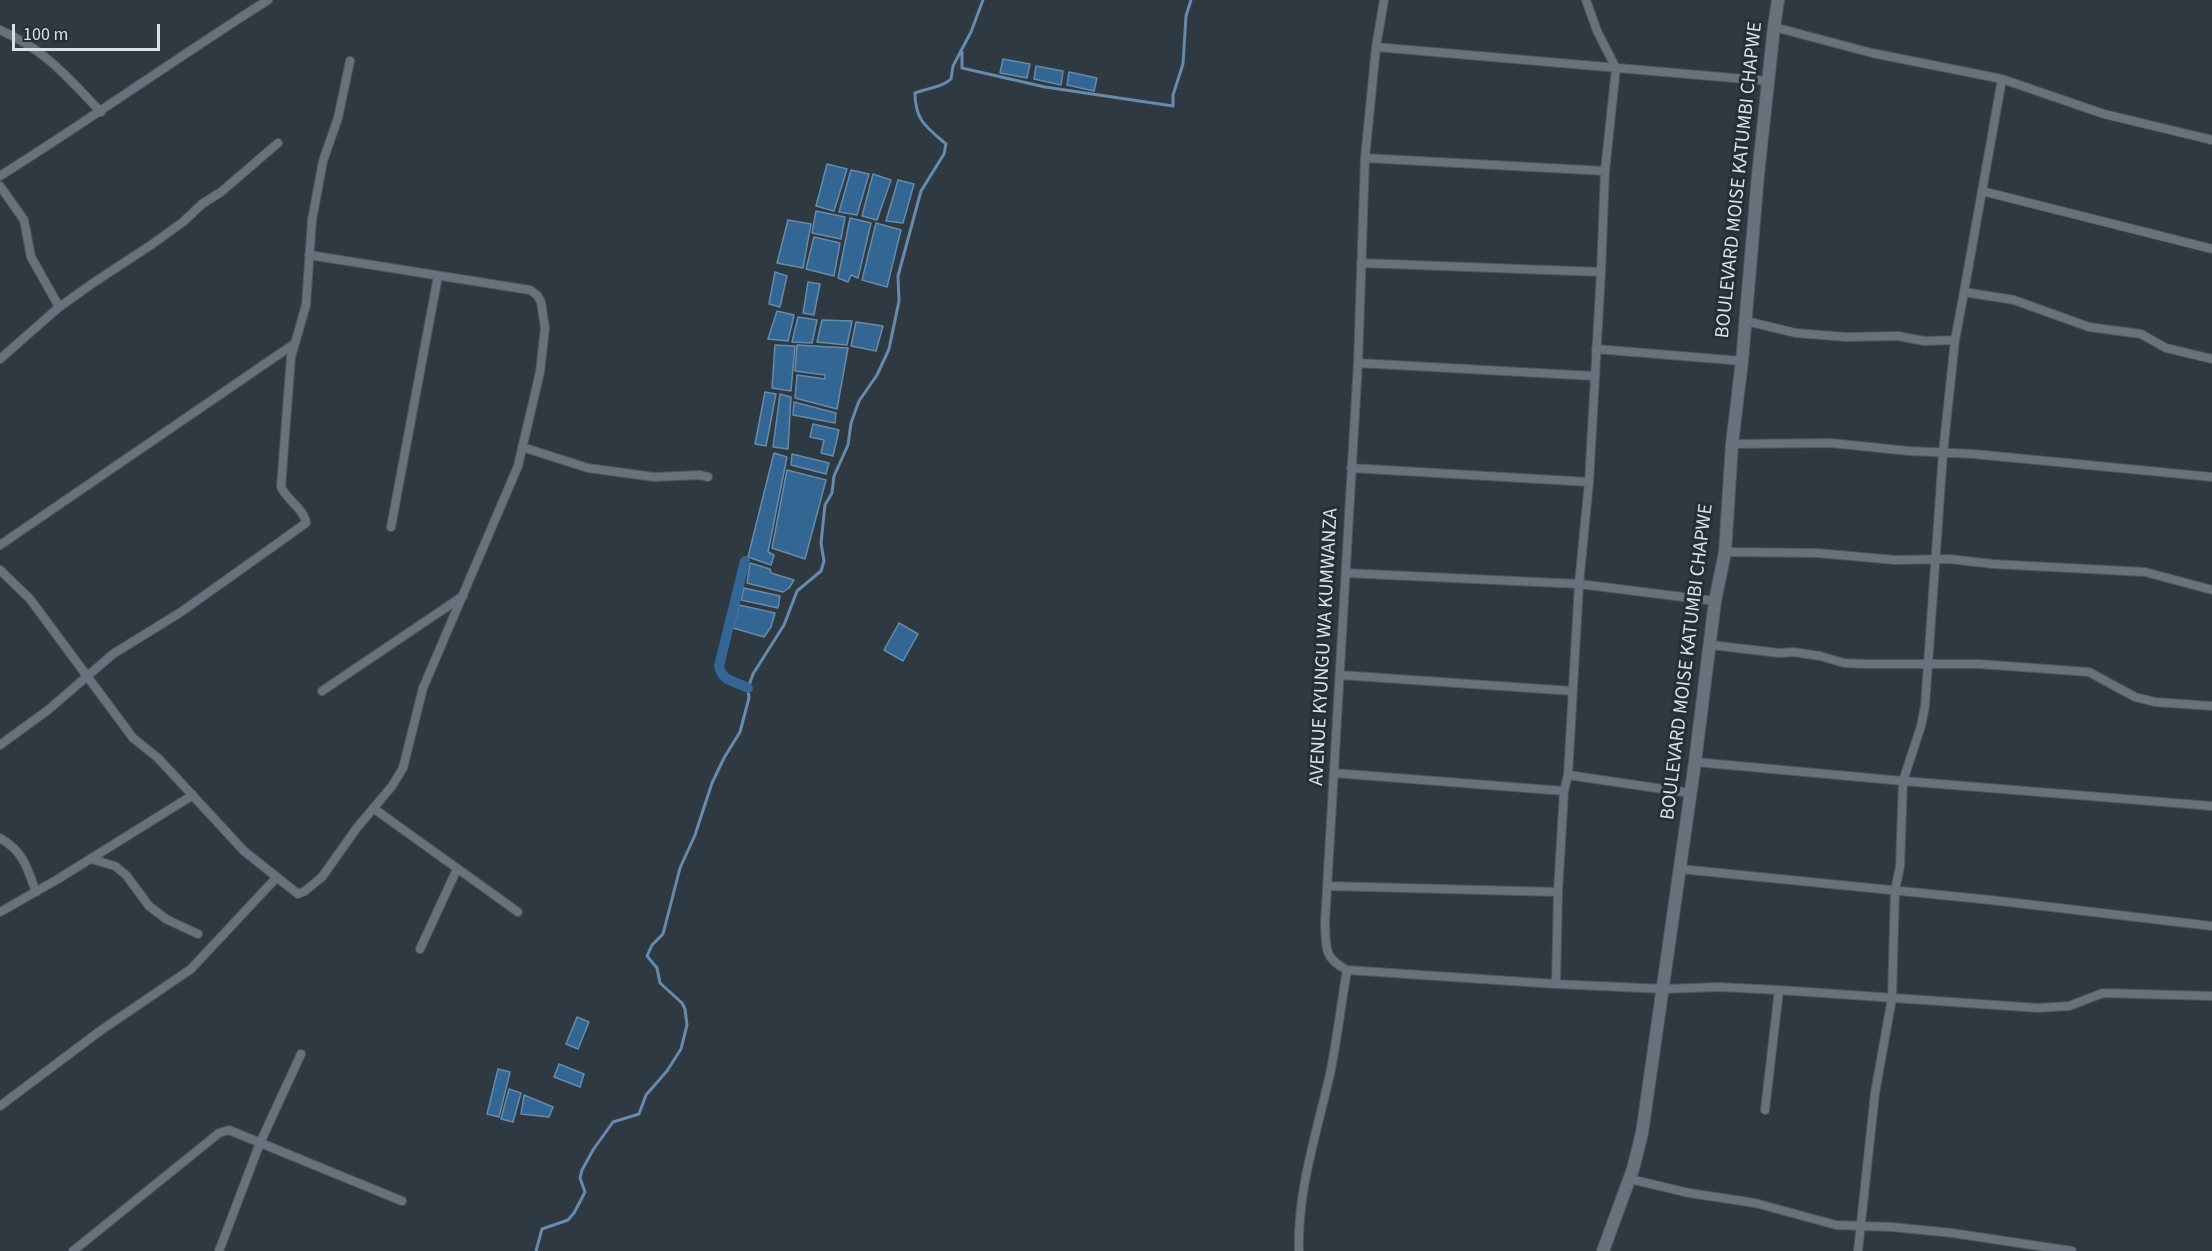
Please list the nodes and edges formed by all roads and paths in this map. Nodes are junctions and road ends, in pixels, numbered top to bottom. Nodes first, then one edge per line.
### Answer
1 (268, 0) edge
2 (1384, 0) edge
3 (1586, 0) edge
4 (1778, 0) edge
5 (1773, 27) junction
6 (0, 30) edge
7 (1376, 47) junction
8 (350, 61) dead end
9 (1616, 68) junction
10 (2002, 80) junction
11 (1768, 81) junction
12 (101, 112) junction
13 (2212, 140) edge
14 (278, 143) dead end
15 (1365, 158) junction
16 (1605, 171) junction
17 (0, 176) edge
18 (0, 186) edge
19 (1982, 191) junction
20 (2212, 249) edge
21 (309, 255) junction
22 (1361, 263) junction
23 (1601, 272) junction
24 (438, 276) junction
25 (1964, 292) junction
26 (58, 308) junction
27 (1746, 321) junction
28 (1954, 340) junction
29 (294, 344) junction
30 (1596, 349) junction
31 (0, 359) edge
32 (2212, 359) edge
33 (1742, 361) junction
34 (1358, 363) junction
35 (1594, 376) junction
36 (1732, 444) junction
37 (522, 447) junction
38 (1943, 453) junction
39 (1352, 468) junction
40 (708, 477) dead end
41 (2212, 477) edge
42 (1589, 482) junction
43 (391, 527) dead end
44 (0, 545) edge
45 (1725, 552) junction
46 (1935, 559) junction
47 (0, 570) edge
48 (1346, 573) junction
49 (1579, 584) junction
50 (2212, 590) edge
51 (463, 596) junction
52 (1715, 602) junction
53 (1710, 645) junction
54 (1926, 664) junction
55 (1340, 675) junction
56 (86, 676) junction
57 (322, 691) dead end
58 (1573, 691) junction
59 (2212, 706) edge
60 (0, 746) edge
61 (1695, 762) junction
62 (1334, 773) junction
63 (1568, 776) junction
64 (1903, 781) junction
65 (1564, 791) junction
66 (1690, 793) junction
67 (193, 795) junction
68 (2212, 806) edge
69 (373, 807) junction
70 (0, 838) edge
71 (91, 859) junction
72 (1680, 868) junction
73 (457, 869) junction
74 (277, 877) junction
75 (1328, 886) junction
76 (1895, 890) junction
77 (36, 892) junction
78 (1558, 892) junction
79 (0, 912) edge
80 (518, 912) dead end
81 (2212, 926) edge
82 (198, 934) dead end
83 (420, 949) dead end
84 (1347, 970) junction
85 (1556, 984) junction
86 (1664, 988) junction
87 (1779, 990) junction
88 (2212, 996) edge
89 (1892, 998) junction
90 (301, 1054) dead end
91 (0, 1106) edge
92 (1765, 1110) dead end
93 (260, 1143) junction
94 (1630, 1179) junction
95 (402, 1201) dead end
96 (1861, 1227) junction
97 (72, 1251) edge
98 (219, 1251) edge
99 (1299, 1251) edge
100 (1603, 1251) edge
101 (1858, 1251) edge
102 (2072, 1251) edge

1 - 12 street
2 - 7 street, AVENUE KYUNGU WA KUMWANZA
3 - 9 street
4 - 5 street, BOULEVARD MOISE KATUMBI CHAPWE
5 - 10 street
5 - 11 street, BOULEVARD MOISE KATUMBI CHAPWE
6 - 12 street
7 - 9 street
7 - 15 street, AVENUE KYUNGU WA KUMWANZA
8 - 21 street
9 - 11 street
9 - 16 street
10 - 13 street
10 - 19 street
11 - 27 street, BOULEVARD MOISE KATUMBI CHAPWE
12 - 17 street
14 - 26 street
15 - 16 street
15 - 22 street, AVENUE KYUNGU WA KUMWANZA
16 - 23 street
18 - 26 street
19 - 20 street
19 - 25 street
21 - 24 street
21 - 29 street
22 - 23 street
22 - 34 street, AVENUE KYUNGU WA KUMWANZA
23 - 30 street
24 - 37 street
24 - 43 street
25 - 28 street
25 - 32 street
26 - 31 street
27 - 28 street
27 - 33 street, BOULEVARD MOISE KATUMBI CHAPWE
28 - 38 street
29 - 44 street
29 - 56 street
30 - 33 street
30 - 35 street
33 - 36 street, BOULEVARD MOISE KATUMBI CHAPWE
34 - 35 street
34 - 39 street, AVENUE KYUNGU WA KUMWANZA
35 - 42 street
36 - 38 street
36 - 45 street, BOULEVARD MOISE KATUMBI CHAPWE
37 - 40 street
37 - 51 street
38 - 41 street
38 - 46 street
39 - 42 street
39 - 48 street, AVENUE KYUNGU WA KUMWANZA
42 - 49 street
45 - 46 street
45 - 52 street, BOULEVARD MOISE KATUMBI CHAPWE
46 - 50 street
46 - 54 street
47 - 56 street
48 - 49 street
48 - 55 street, AVENUE KYUNGU WA KUMWANZA
49 - 52 street
49 - 58 street
51 - 57 street
51 - 69 street
52 - 53 street, BOULEVARD MOISE KATUMBI CHAPWE
53 - 54 street
53 - 61 street, BOULEVARD MOISE KATUMBI CHAPWE
54 - 59 street
54 - 64 street
55 - 58 street
55 - 62 street, AVENUE KYUNGU WA KUMWANZA
56 - 60 street
56 - 67 street
58 - 63 street
61 - 64 street
61 - 66 street, BOULEVARD MOISE KATUMBI CHAPWE
62 - 65 street
62 - 75 street, AVENUE KYUNGU WA KUMWANZA
63 - 65 street
63 - 66 street
64 - 68 street
64 - 76 street
65 - 78 street
66 - 72 street, BOULEVARD MOISE KATUMBI CHAPWE
67 - 71 street
67 - 74 street
69 - 73 street
69 - 74 street
70 - 77 street
71 - 77 street
71 - 82 street
72 - 76 street
72 - 86 street, BOULEVARD MOISE KATUMBI CHAPWE
73 - 80 street
73 - 83 street
74 - 91 street
75 - 78 street
75 - 84 street, AVENUE KYUNGU WA KUMWANZA
76 - 81 street
76 - 89 street
77 - 79 street
78 - 85 street
84 - 85 street
84 - 99 street
85 - 86 street
86 - 87 street
86 - 94 street, BOULEVARD MOISE KATUMBI CHAPWE
87 - 89 street
87 - 92 street
88 - 89 street
89 - 96 street
90 - 93 street
93 - 95 street
93 - 97 street
93 - 98 street
94 - 96 street
94 - 100 street, BOULEVARD MOISE KATUMBI CHAPWE
96 - 101 street
96 - 102 street

